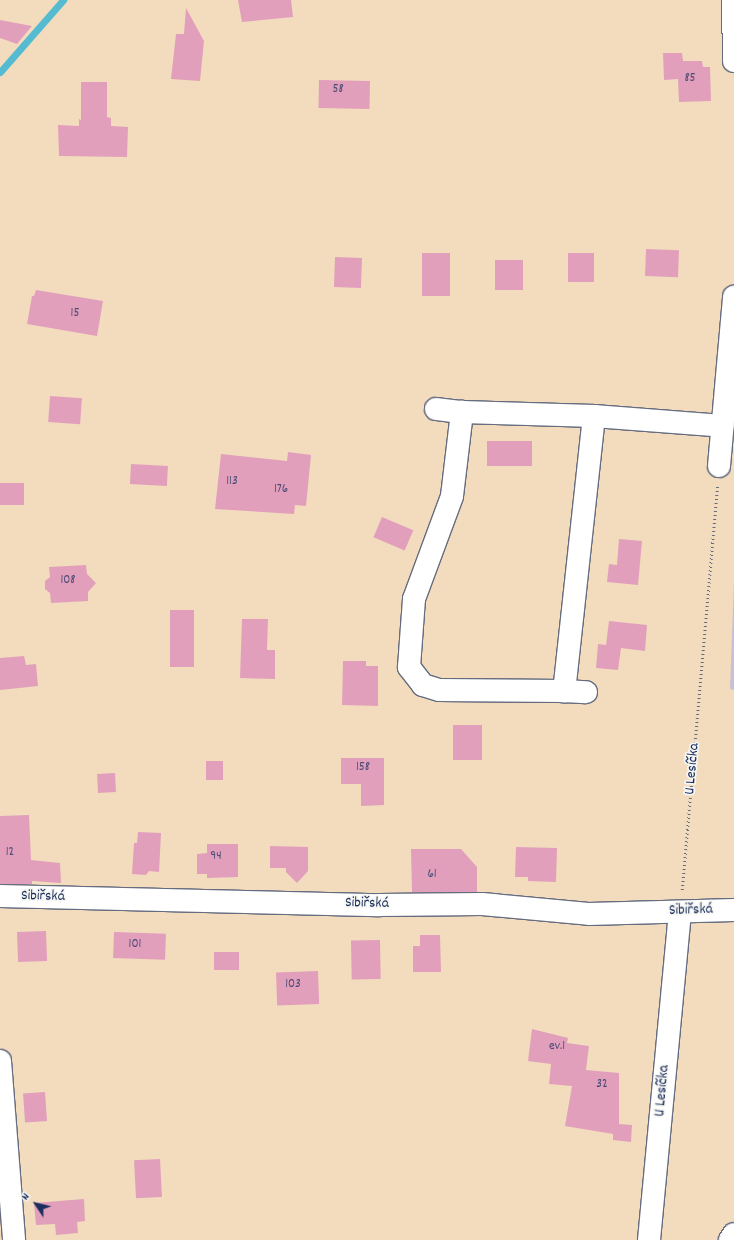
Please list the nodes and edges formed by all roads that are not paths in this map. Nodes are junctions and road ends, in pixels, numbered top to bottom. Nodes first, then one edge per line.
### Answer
1 (733, 0) edge
2 (734, 62) edge
3 (734, 297) edge
4 (436, 409) dead end
5 (462, 412) junction
6 (594, 416) junction
7 (723, 426) junction
8 (719, 466) road end
9 (564, 692) junction
10 (586, 692) dead end
11 (0, 896) edge
12 (734, 910) edge
13 (680, 912) junction
14 (0, 1061) edge
15 (734, 1234) edge
16 (14, 1240) edge
17 (649, 1240) edge
18 (730, 1240) edge

1 - 2 street
3 - 7 street
4 - 5 street
5 - 6 street
5 - 9 street
6 - 7 street
6 - 9 street
7 - 8 street
9 - 10 street
11 - 13 street, Sibiřská
12 - 13 street, Sibiřská
13 - 17 street, U Lesíčka
14 - 16 street
15 - 18 street

